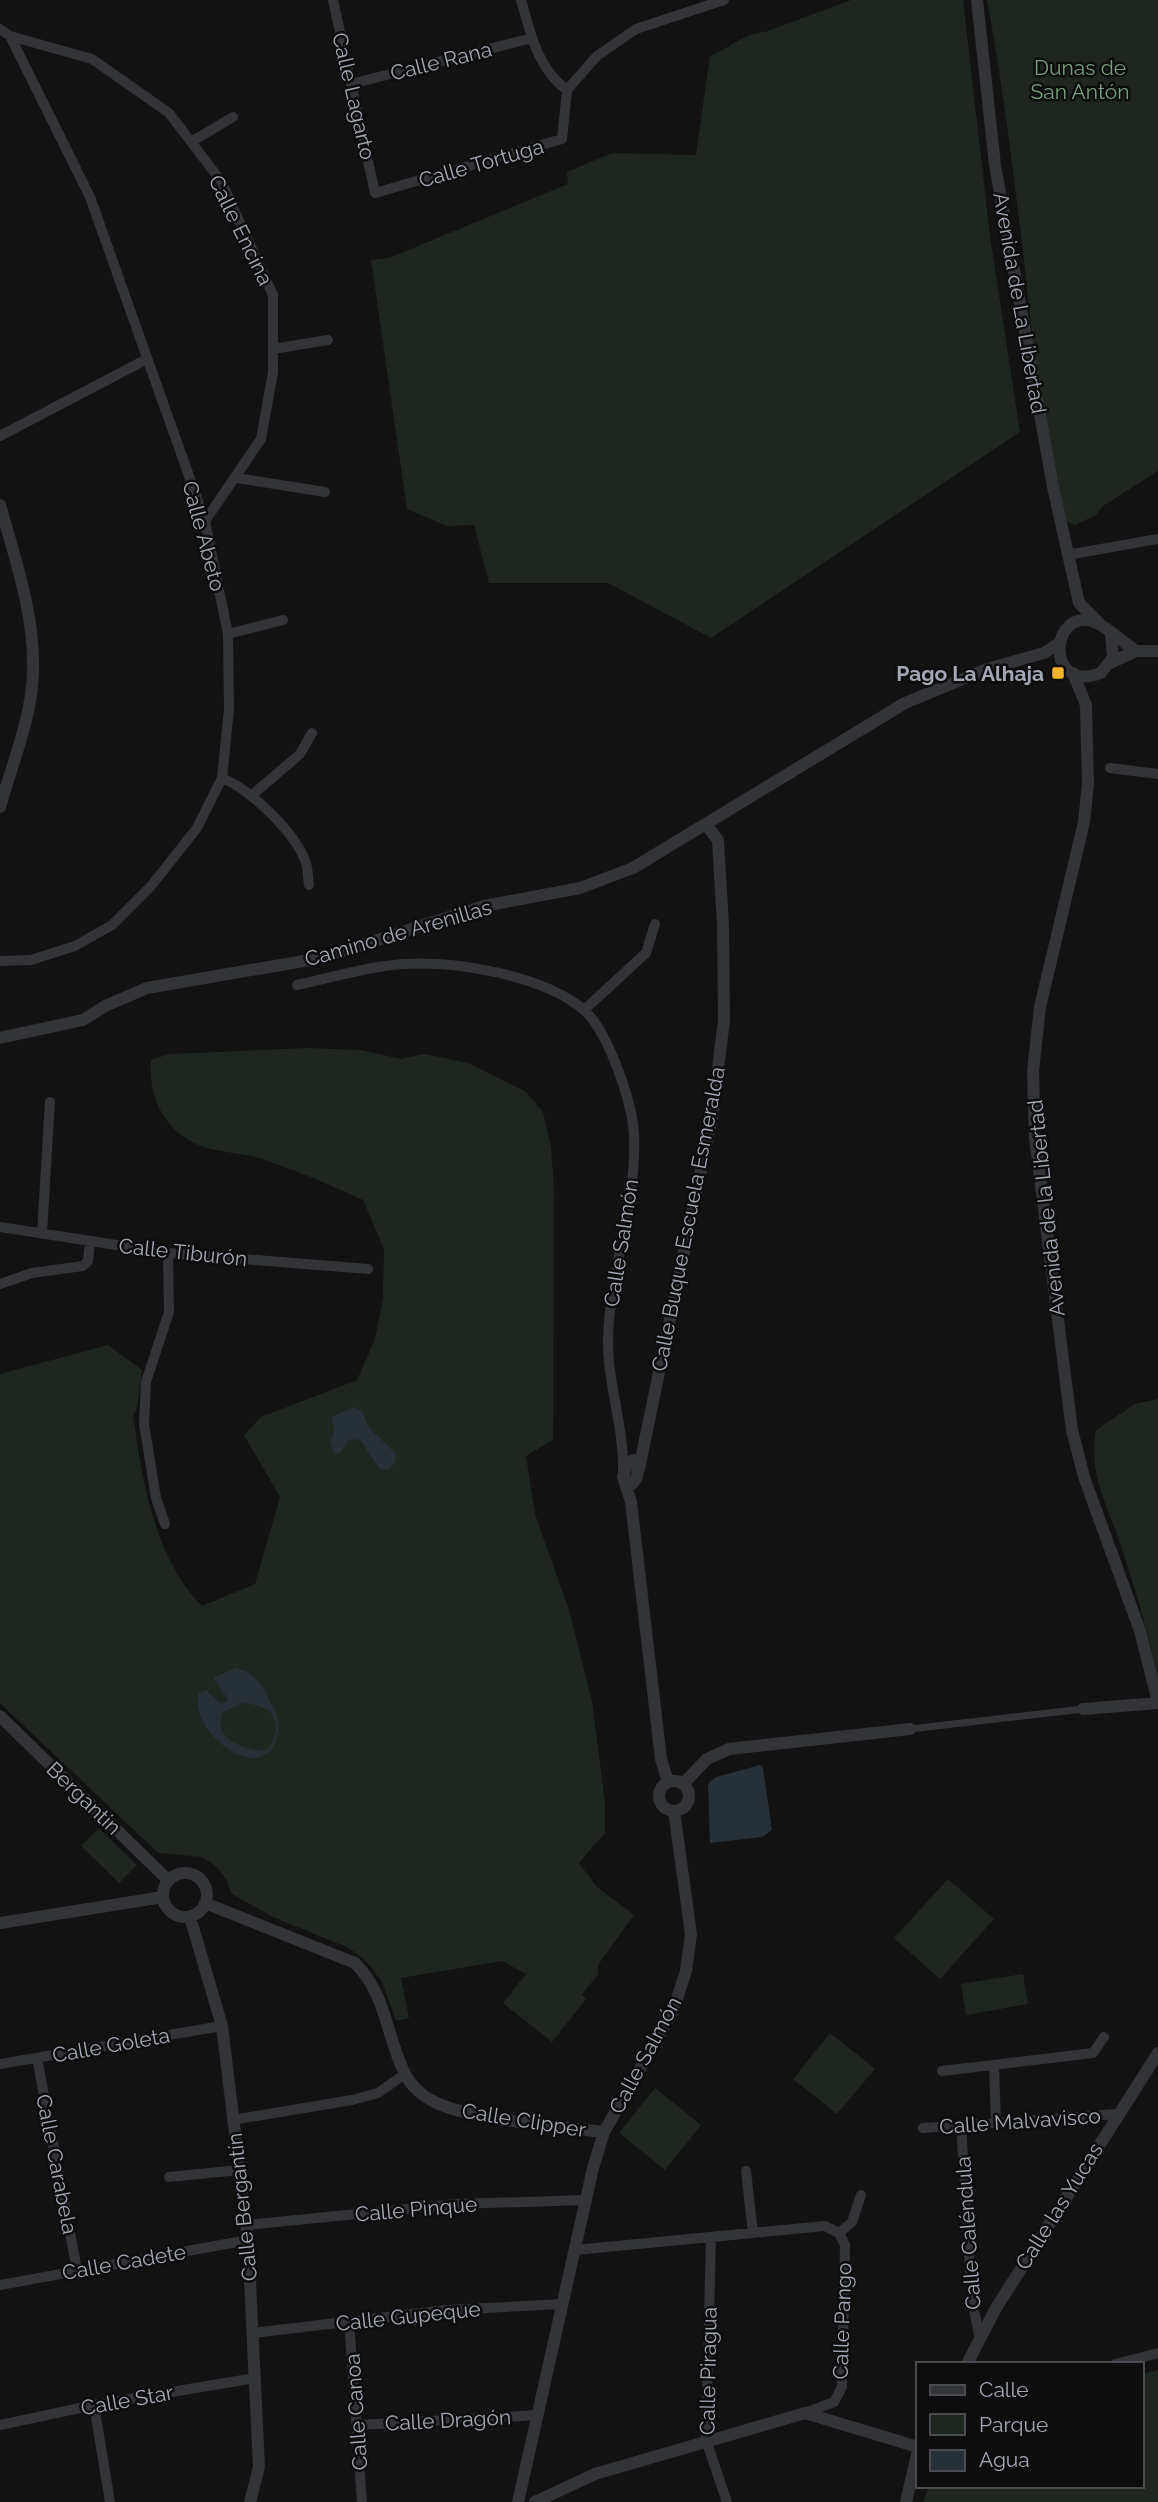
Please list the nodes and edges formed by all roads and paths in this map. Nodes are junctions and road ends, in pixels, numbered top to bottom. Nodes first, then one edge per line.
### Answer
1 (333, 0) edge
2 (521, 0) edge
3 (724, 0) edge
4 (976, 0) edge
5 (0, 29) edge
6 (10, 36) junction
7 (532, 38) junction
8 (351, 84) junction
9 (567, 90) junction
10 (233, 117) dead end
11 (191, 142) junction
12 (375, 192) joint
13 (328, 340) dead end
14 (273, 349) junction
15 (146, 359) junction
16 (0, 436) edge
17 (237, 478) junction
18 (325, 492) dead end
19 (0, 505) edge
20 (205, 521) junction
21 (1158, 538) edge
22 (1067, 555) junction
23 (1079, 603) junction
24 (283, 620) dead end
25 (1099, 623) junction
26 (1069, 626) junction
27 (228, 634) junction
28 (1111, 635) junction
29 (1059, 650) junction
30 (1136, 651) junction
31 (1158, 652) edge
32 (1106, 668) junction
33 (1073, 673) junction
34 (1086, 705) junction
35 (312, 733) dead end
36 (1110, 768) dead end
37 (1158, 774) edge
38 (222, 778) junction
39 (251, 796) junction
40 (0, 807) edge
41 (707, 826) junction
42 (309, 885) dead end
43 (655, 925) dead end
44 (0, 961) edge
45 (297, 985) dead end
46 (584, 1010) junction
47 (0, 1038) edge
48 (50, 1102) dead end
49 (0, 1227) edge
50 (42, 1233) junction
51 (90, 1241) junction
52 (168, 1253) junction
53 (368, 1269) dead end
54 (0, 1284) edge
55 (624, 1449) junction
56 (632, 1470) junction
57 (165, 1524) dead end
58 (1158, 1703) edge
59 (1083, 1709) joint
60 (0, 1716) edge
61 (910, 1729) joint
62 (668, 1782) junction
63 (683, 1784) junction
64 (674, 1811) junction
65 (168, 1880) junction
66 (163, 1897) junction
67 (205, 1903) junction
68 (190, 1917) junction
69 (0, 1923) edge
70 (222, 2026) junction
71 (1104, 2036) dead end
72 (1158, 2053) edge
73 (37, 2057) junction
74 (0, 2064) edge
75 (994, 2067) junction
76 (942, 2071) dead end
77 (405, 2074) junction
78 (1117, 2114) junction
79 (232, 2120) junction
80 (996, 2122) junction
81 (961, 2126) junction
82 (923, 2128) dead end
83 (604, 2132) junction
84 (239, 2170) junction
85 (746, 2171) dead end
86 (169, 2177) dead end
87 (861, 2195) dead end
88 (587, 2200) junction
89 (246, 2225) junction
90 (753, 2233) junction
91 (839, 2233) junction
92 (711, 2237) junction
93 (248, 2240) junction
94 (575, 2250) junction
95 (77, 2270) junction
96 (0, 2286) edge
97 (563, 2304) junction
98 (349, 2322) junction
99 (253, 2333) junction
100 (980, 2340) junction
101 (1158, 2353) edge
102 (968, 2362) edge
103 (1123, 2362) edge
104 (255, 2378) junction
105 (94, 2405) junction
106 (805, 2413) junction
107 (538, 2415) junction
108 (0, 2425) edge
109 (358, 2425) junction
110 (706, 2440) junction
111 (916, 2448) edge
112 (916, 2458) edge
113 (110, 2502) edge
114 (250, 2502) edge
115 (362, 2502) edge
116 (519, 2502) edge
117 (535, 2502) edge
118 (727, 2502) edge
119 (906, 2502) edge

1 - 8 street, Calle Lagarto
2 - 7 street
3 - 9 street
4 - 22 street, Avenida de La Libertad
5 - 6 street, Calle Abeto
6 - 11 street, Calle Encina
6 - 15 street, Calle Abeto
7 - 8 street, Calle Rana
7 - 9 street
8 - 12 street, Calle Lagarto
9 - 12 street, Calle Tortuga
10 - 11 street
11 - 14 street, Calle Encina
13 - 14 street
14 - 17 street, Calle Encina
15 - 16 street
15 - 20 street, Calle Abeto
17 - 18 street
17 - 20 street, Calle Encina
19 - 40 street
20 - 27 street, Calle Abeto
21 - 22 street
22 - 23 street, Avenida de La Libertad
23 - 25 street
23 - 26 street
24 - 27 street
25 - 26 street
25 - 28 street
26 - 29 street
27 - 38 street, Calle Abeto
28 - 30 street
28 - 32 street
29 - 33 street
29 - 41 street, Camino de Arenillas
30 - 31 street
30 - 32 street
32 - 33 street
32 - 34 street, Avenida de la Libertad
33 - 34 street, Avenida de la Libertad
34 - 58 street, Avenida de la Libertad
35 - 39 street
36 - 37 street
38 - 39 street
38 - 44 street, Calle Abeto
39 - 42 street
41 - 47 street, Camino de Arenillas
41 - 56 street, Calle Buque Escuela Esmeralda
43 - 46 street
45 - 46 street, Calle Salmón
46 - 55 street, Calle Salmón
48 - 50 street
49 - 50 street, Calle Tiburón
50 - 51 street, Calle Tiburón
51 - 52 street, Calle Tiburón
51 - 54 street
52 - 53 street, Calle Tiburón
52 - 57 street
55 - 56 street
55 - 56 street, Calle Salmón
56 - 62 street, Calle Buque Escuela Esmeralda
58 - 59 street
59 - 61 street
60 - 65 street, Bergantin
61 - 63 street
62 - 63 street
62 - 64 street
63 - 64 street
64 - 83 street, Calle Salmón
65 - 66 street
65 - 67 street
66 - 68 street
66 - 69 street
67 - 68 street
67 - 77 street, Calle Clipper
68 - 70 street, Calle Bergantín
70 - 73 street, Calle Goleta
70 - 79 street, Calle Bergantín
71 - 75 street
72 - 78 street, Calle las Yucas
73 - 74 street, Calle Goleta
73 - 95 street, Calle Carabela
75 - 76 street
75 - 80 street
77 - 79 street
77 - 83 street, Calle Clipper
78 - 80 street, Calle Malvavisco
78 - 100 street, Calle las Yucas
79 - 84 street, Calle Bergantín
80 - 81 street, Calle Malvavisco
81 - 82 street, Calle Malvavisco
81 - 100 street, Calle Caléndula
83 - 88 street, Calle Clipper
84 - 86 street
84 - 89 street, Calle Bergantín
85 - 90 street
87 - 91 street
88 - 89 street, Calle Pinque
88 - 94 street, Calle Clipper
89 - 93 street, Calle Bergantín
90 - 91 street, Calle Pango
90 - 92 street, Calle Pango
91 - 106 street, Calle Pango
92 - 94 street, Calle Pango
92 - 110 street, Calle Piragua
93 - 95 street, Calle Cadete
93 - 99 street, Calle Bergantín
94 - 97 street, Calle Clipper
95 - 96 street, Calle Cadete
97 - 98 street, Calle Gupeque
97 - 107 street, Calle Clipper
98 - 99 street, Calle Gupeque
98 - 109 street, Calle Canoa
99 - 104 street, Calle Bergantín
100 - 102 street, Calle las Yucas
101 - 103 street
104 - 105 street, Calle Star
104 - 114 street, Calle Bergantín
105 - 108 street, Calle Star
105 - 113 street
106 - 110 street, Calle Pango
106 - 111 street
107 - 109 street, Calle Dragón
107 - 116 street, Calle Clipper
109 - 115 street, Calle Canoa
110 - 117 street, Calle Pango
110 - 118 street, Calle Piragua
112 - 119 street

